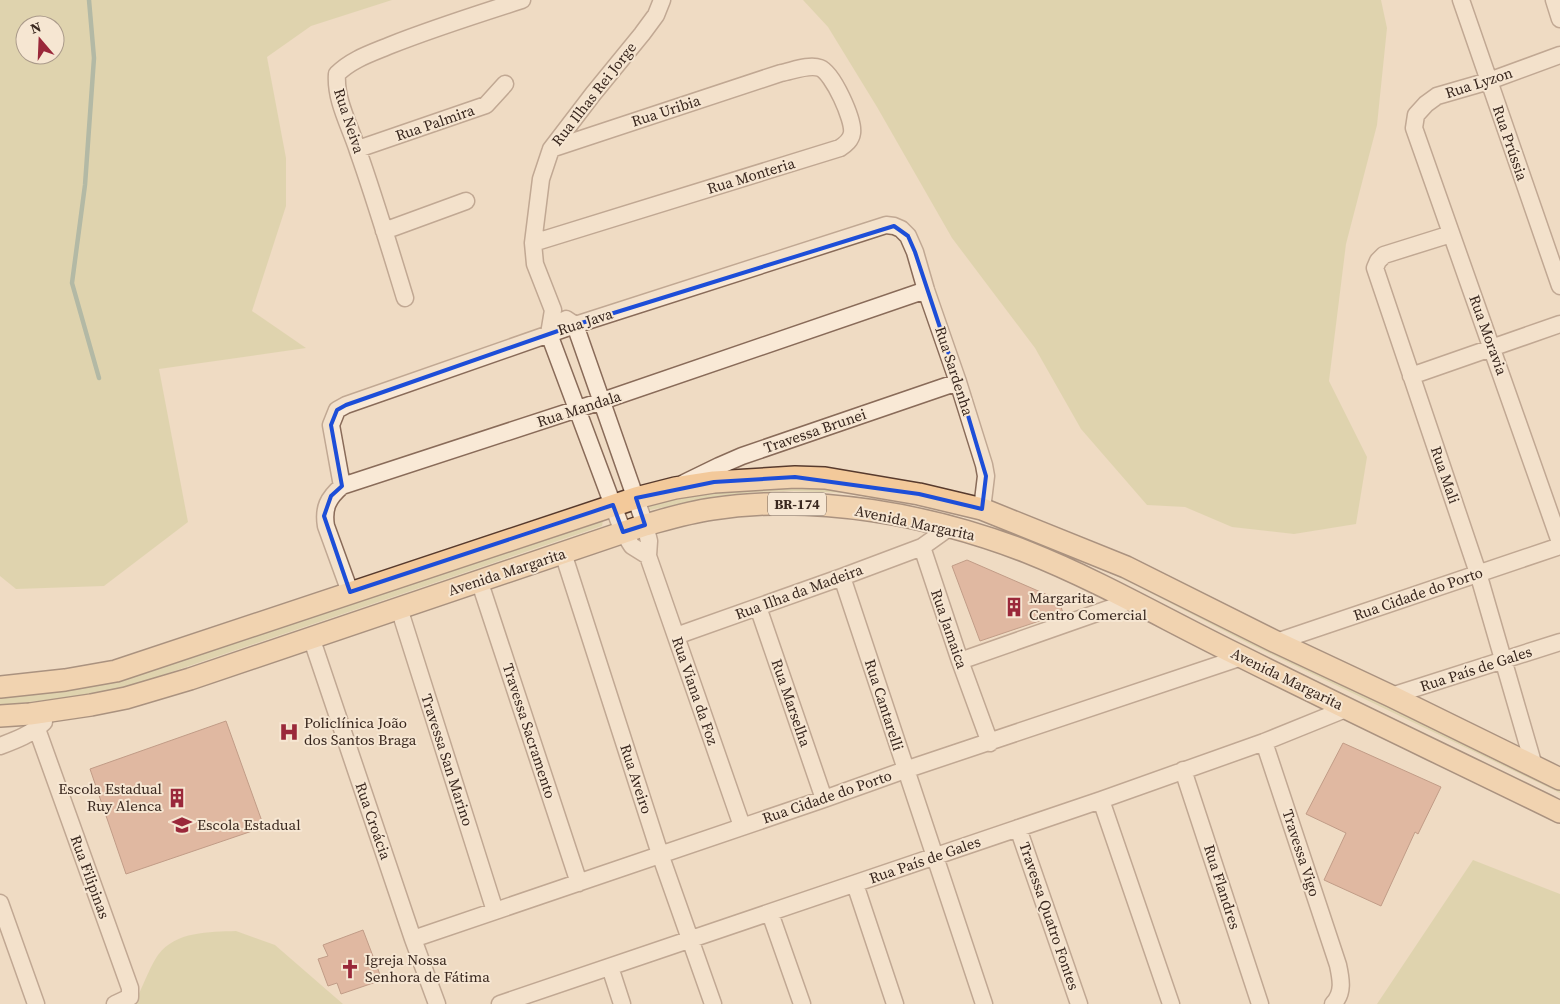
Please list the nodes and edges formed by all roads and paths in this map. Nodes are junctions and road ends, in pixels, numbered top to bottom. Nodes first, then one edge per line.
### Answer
1 (522, 0) edge
2 (662, 0) edge
3 (1461, 0) edge
4 (1554, 0) edge
5 (487, 5) edge
6 (1560, 19) edge
7 (1560, 55) edge
8 (781, 73) joint
9 (1488, 81) junction
10 (504, 84) dead end
11 (1414, 128) joint
12 (358, 149) junction
13 (551, 149) junction
14 (466, 201) dead end
15 (384, 231) junction
16 (1451, 234) junction
17 (908, 236) joint
18 (533, 243) junction
19 (1560, 286) edge
20 (926, 290) junction
21 (405, 298) dead end
22 (553, 310) junction
23 (1560, 324) edge
24 (575, 325) junction
25 (549, 334) junction
26 (1492, 348) junction
27 (1411, 376) junction
28 (958, 382) junction
29 (602, 402) junction
30 (577, 410) junction
31 (342, 486) junction
32 (675, 488) junction
33 (636, 498) junction
34 (613, 505) junction
35 (982, 508) junction
36 (645, 525) junction
37 (950, 527) junction
38 (623, 532) junction
39 (1560, 544) edge
40 (922, 547) junction
41 (563, 553) junction
42 (648, 556) junction
43 (1478, 574) junction
44 (842, 577) junction
45 (479, 580) junction
46 (350, 592) junction
47 (1131, 601) junction
48 (758, 607) junction
49 (399, 608) junction
50 (676, 636) junction
51 (312, 637) junction
52 (1276, 642) junction
53 (1560, 642) edge
54 (1242, 657) junction
55 (1505, 660) junction
56 (960, 661) junction
57 (0, 687) edge
58 (1391, 696) junction
59 (1348, 708) junction
60 (58, 709) junction
61 (0, 716) edge
62 (37, 729) junction
63 (1264, 742) junction
64 (990, 743) junction
65 (0, 746) edge
66 (1534, 766) junction
67 (906, 770) junction
68 (1183, 770) junction
69 (1560, 780) edge
70 (824, 799) junction
71 (1101, 800) junction
72 (1560, 812) edge
73 (742, 826) junction
74 (1018, 828) junction
75 (660, 854) junction
76 (935, 857) junction
77 (579, 883) junction
78 (856, 884) junction
79 (0, 903) edge
80 (495, 911) junction
81 (770, 913) junction
82 (413, 939) junction
83 (690, 940) junction
84 (610, 967) junction
85 (529, 1000) edge
86 (36, 1004) edge
87 (115, 1004) edge
88 (437, 1004) edge
89 (500, 1004) edge
90 (622, 1004) edge
91 (713, 1004) edge
92 (802, 1004) edge
93 (895, 1004) edge
94 (984, 1004) edge
95 (1079, 1004) edge
96 (1171, 1004) edge
97 (1260, 1004) edge
98 (1332, 1004) edge

1 - 5 street
2 - 13 street, Rua Ilhas Rei Jorge
3 - 9 street, Rua Prússia
4 - 6 street
5 - 12 street, Rua Neiva
7 - 9 street, Rua Lyzon
8 - 13 street, Rua Uribia
8 - 18 street, Rua Monteria
9 - 11 street, Rua Lyzon
9 - 19 street, Rua Prússia
10 - 12 street, Rua Palmira
11 - 16 street, Rua Moravia
12 - 15 street, Rua Neiva
13 - 18 street, Rua Ilhas Rei Jorge
14 - 15 street
15 - 21 street, Rua Neiva
16 - 26 street, Rua Moravia
16 - 27 street, Rua Mali
17 - 20 street, Rua Sardenha
17 - 24 street, Rua Java
18 - 22 street, Rua Ilhas Rei Jorge
20 - 28 street, Rua Sardenha
20 - 29 street, Rua Mandala
22 - 24 street
22 - 25 street
23 - 26 street
24 - 25 street, Rua Java
24 - 29 street
25 - 30 street
25 - 31 street, Rua Java
26 - 27 street
26 - 39 street, Rua Moravia
27 - 43 street, Rua Mali
28 - 32 street, Travessa Brunei
28 - 35 street, Rua Sardenha
29 - 30 street, Rua Mandala
29 - 33 street
30 - 31 street, Rua Mandala
30 - 34 street
31 - 46 street
32 - 33 main road, Avenida Margarita / BR-174
32 - 35 main road, Avenida Margarita / BR-174
33 - 34 main road, Avenida Margarita / BR-174
33 - 36 street
34 - 38 street
34 - 46 main road, Avenida Margarita / BR-174
35 - 52 main road, Avenida Margarita / BR-174
36 - 37 main road, Avenida Margarita / BR-174
36 - 38 main road, Avenida Margarita / BR-174
36 - 42 street, Rua Viana da Foz
37 - 40 street
37 - 47 main road, Avenida Margarita / BR-174
38 - 41 main road, Avenida Margarita / BR-174
38 - 42 street
39 - 43 street, Rua Cidade do Porto
40 - 44 street, Rua Ilha da Madeira
40 - 56 street, Rua Jamaica
41 - 45 main road, Avenida Margarita / BR-174
41 - 75 street, Rua Aveiro
42 - 50 street, Rua Viana da Foz
43 - 52 street, Rua Cidade do Porto
43 - 55 street, Rua Mali
44 - 48 street, Rua Ilha da Madeira
44 - 67 street, Rua Cantarelli
45 - 49 main road, Avenida Margarita / BR-174
45 - 77 street, Travessa Sacramento
46 - 57 main road, Avenida Margarita / BR-174
47 - 54 main road, Avenida Margarita / BR-174
47 - 56 street
48 - 50 street, Rua Ilha da Madeira
48 - 70 street, Rua Marselha
49 - 51 main road, Avenida Margarita / BR-174
49 - 80 street, Travessa San Marino
50 - 73 street, Rua Viana da Foz
51 - 60 main road, Avenida Margarita / BR-174
51 - 82 street, Rua Croácia
52 - 58 main road, Avenida Margarita / BR-174
53 - 55 street, Rua País de Gales
54 - 59 main road, Avenida Margarita / BR-174
54 - 64 street, Rua Cidade do Porto
55 - 58 street, Rua País de Gales
55 - 66 street, Rua Mali
56 - 64 street, Rua Jamaica
58 - 66 main road, Avenida Margarita / BR-174
59 - 63 street, Rua País de Gales
59 - 72 main road, Avenida Margarita / BR-174
60 - 61 main road, Avenida Margarita / BR-174
60 - 62 street
62 - 65 street
62 - 87 street, Rua Filipinas
63 - 68 street, Rua País de Gales
63 - 98 street, Travessa Vigo
64 - 67 street, Rua Cidade do Porto
66 - 69 main road, Avenida Margarita / BR-174
67 - 70 street, Rua Cidade do Porto
67 - 76 street, Rua Cantarelli
68 - 71 street, Rua País de Gales
68 - 97 street, Rua Flandres
70 - 73 street, Rua Cidade do Porto
71 - 74 street, Rua País de Gales
71 - 96 street
73 - 75 street, Rua Cidade do Porto
74 - 76 street, Rua País de Gales
74 - 95 street, Travessa Quatro Fontes
75 - 77 street, Rua Cidade do Porto
75 - 83 street, Rua Aveiro
76 - 78 street, Rua País de Gales
76 - 94 street, Rua Cantarelli
77 - 80 street, Rua Cidade do Porto
78 - 81 street, Rua País de Gales
78 - 93 street
79 - 86 street
80 - 82 street, Rua Cidade do Porto
81 - 83 street, Rua País de Gales
81 - 92 street
82 - 88 street, Rua Croácia
83 - 84 street, Rua País de Gales
83 - 91 street, Rua Aveiro
84 - 85 street, Rua País de Gales
84 - 90 street
85 - 89 street, Rua País de Gales

